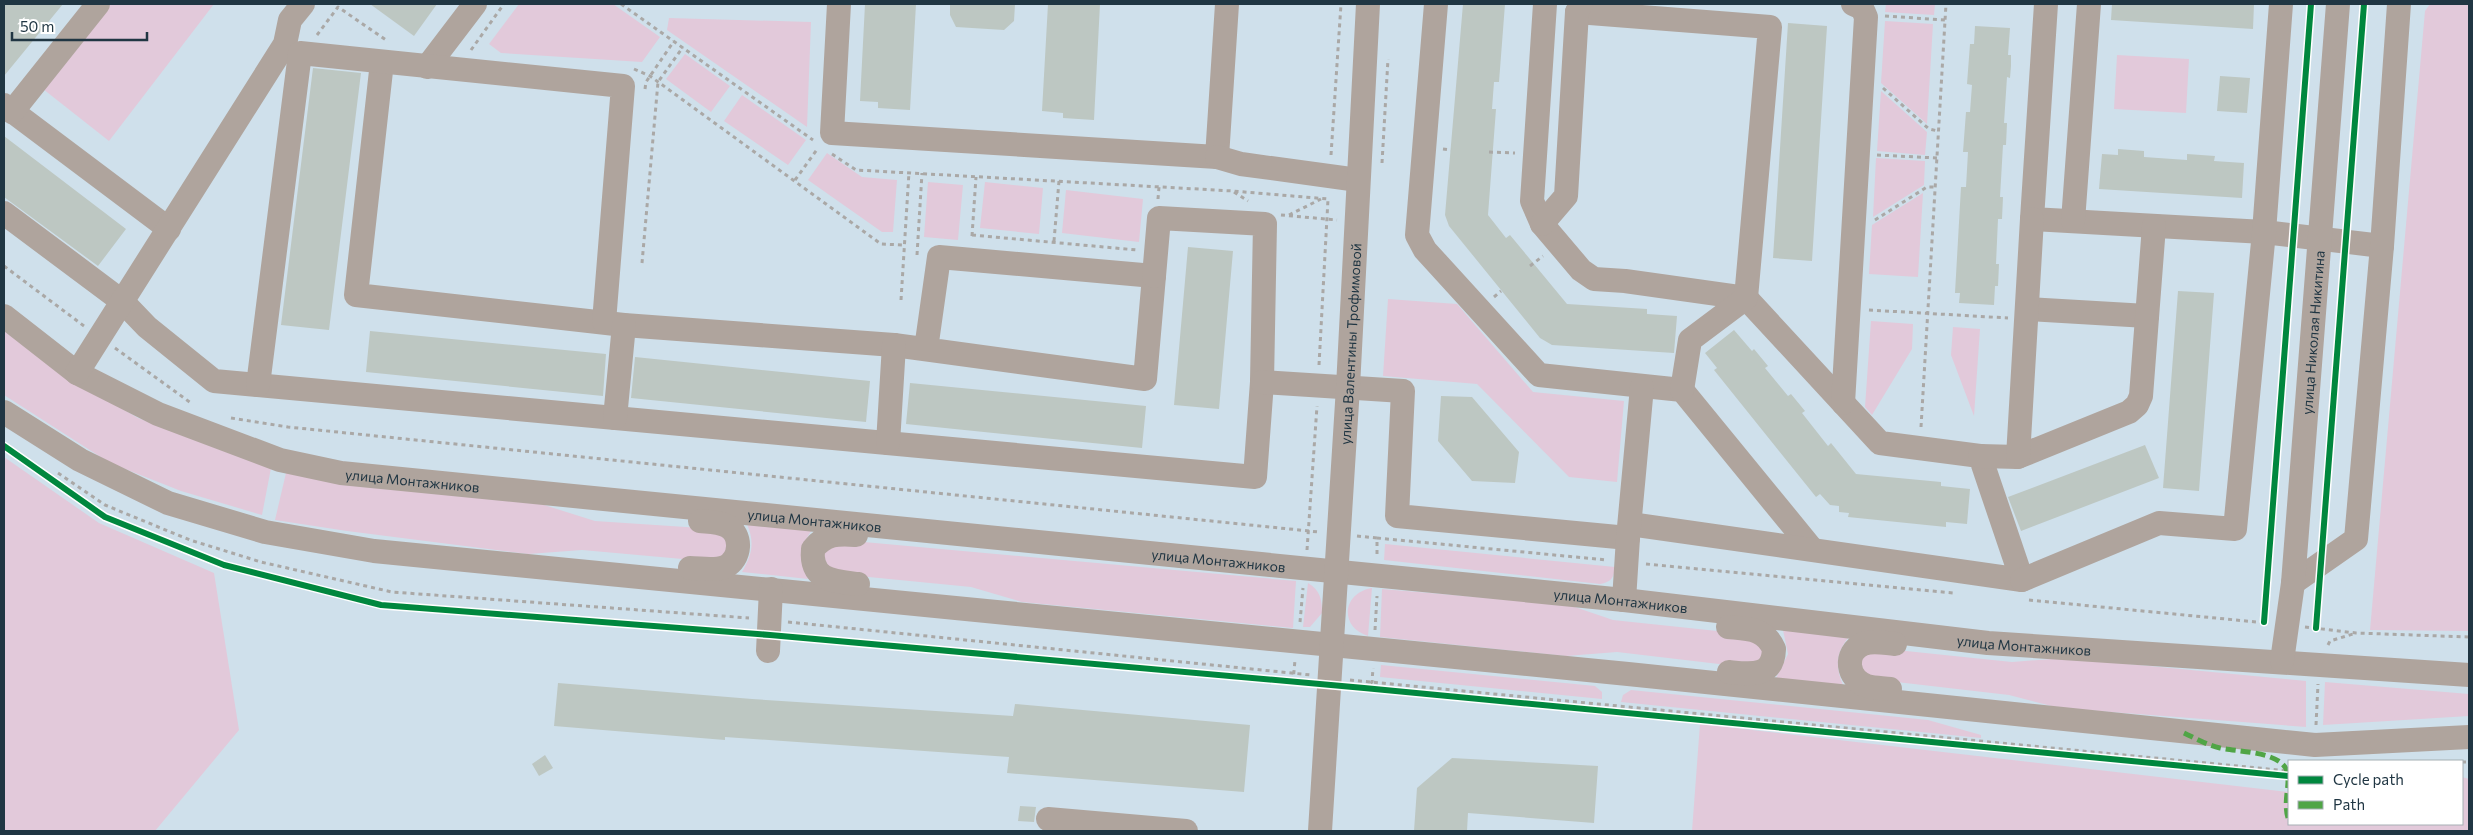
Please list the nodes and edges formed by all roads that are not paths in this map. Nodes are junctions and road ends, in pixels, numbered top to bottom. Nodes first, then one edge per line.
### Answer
1 (98, 4) edge
2 (302, 4) edge
3 (474, 4) edge
4 (839, 4) edge
5 (1226, 4) edge
6 (1368, 4) edge
7 (1436, 4) edge
8 (1545, 4) edge
9 (1853, 4) edge
10 (2046, 4) edge
11 (2089, 4) edge
12 (2280, 4) edge
13 (2338, 4) edge
14 (2399, 4) edge
15 (2411, 4) edge
16 (1579, 8) edge
17 (2397, 29) junction
18 (293, 48) junction
19 (388, 54) junction
20 (427, 67) junction
21 (8, 108) edge
22 (1217, 157) junction
23 (1358, 180) junction
24 (4, 213) edge
25 (2032, 219) junction
26 (2073, 221) junction
27 (1542, 224) junction
28 (2154, 226) junction
29 (169, 229) junction
30 (2264, 232) junction
31 (2320, 239) junction
32 (2382, 246) junction
33 (1154, 276) junction
34 (1746, 298) junction
35 (123, 302) junction
36 (2027, 314) junction
37 (4, 316) edge
38 (2147, 316) junction
39 (614, 323) junction
40 (894, 345) junction
41 (926, 349) junction
42 (77, 373) junction
43 (1262, 382) junction
44 (258, 385) junction
45 (1348, 387) junction
46 (1642, 387) junction
47 (1682, 390) junction
48 (1843, 403) junction
49 (4, 412) edge
50 (615, 418) junction
51 (888, 443) junction
52 (1980, 456) junction
53 (2018, 457) junction
54 (584, 497) junction
55 (1629, 531) junction
56 (955, 534) junction
57 (1812, 549) junction
58 (576, 570) junction
59 (1337, 571) junction
60 (2293, 583) junction
61 (771, 589) junction
62 (2020, 590) junction
63 (1624, 600) junction
64 (1651, 603) junction
65 (989, 612) junction
66 (1988, 643) junction
67 (1333, 646) junction
68 (768, 651) dead end
69 (2282, 661) junction
70 (1628, 674) junction
71 (2469, 675) edge
72 (2002, 713) junction
73 (2469, 738) edge
74 (1048, 819) dead end
75 (1186, 831) edge
76 (1320, 831) edge

1 - 21 street
2 - 18 street
3 - 20 street
4 - 22 street
5 - 22 street
6 - 23 street, улица Валентины Трофимовой
7 - 46 street
8 - 27 street
9 - 48 street
10 - 25 street
11 - 26 street
12 - 30 street
13 - 31 street, улица Николая Никитина
14 - 17 street
15 - 17 street
16 - 27 street
16 - 34 street
17 - 32 street
18 - 19 street
18 - 29 street
18 - 44 street
19 - 20 street
19 - 39 street
20 - 39 street
21 - 29 street
22 - 23 street
23 - 45 street, улица Валентины Трофимовой
24 - 35 street
25 - 26 street
25 - 36 street
26 - 28 street
27 - 34 street
28 - 30 street
28 - 38 street
29 - 35 street
30 - 31 street
30 - 62 street
31 - 32 street
31 - 60 street, улица Николая Никитина
32 - 60 street
33 - 41 street
33 - 41 street
33 - 43 street
34 - 47 street
34 - 48 street
35 - 42 street
35 - 44 street
36 - 38 street
36 - 53 street
37 - 42 street, улица Монтажников
38 - 53 street
39 - 40 street
39 - 50 street
40 - 41 street
40 - 51 street
42 - 54 street, улица Монтажников
43 - 45 street
43 - 51 street
44 - 50 street
45 - 55 street
45 - 59 street, улица Валентины Трофимовой
46 - 47 street
46 - 55 street
47 - 57 street
48 - 52 street
49 - 58 street
50 - 51 street
52 - 53 street
52 - 62 street
54 - 56 street, улица Монтажников
54 - 58 street
55 - 57 street
55 - 63 street
56 - 59 street, улица Монтажников
56 - 65 street
57 - 62 street
58 - 61 street
59 - 63 street, улица Монтажников
59 - 67 street, улица Валентины Трофимовой
60 - 69 street, улица Николая Никитина
61 - 65 street
61 - 68 street
63 - 64 street, улица Монтажников
64 - 66 street, улица Монтажников
64 - 70 street
65 - 67 street
66 - 69 street, улица Монтажников
66 - 72 street
67 - 70 street
67 - 76 street, улица Валентины Трофимовой
69 - 71 street, улица Монтажников
70 - 72 street
72 - 73 street
74 - 75 street

